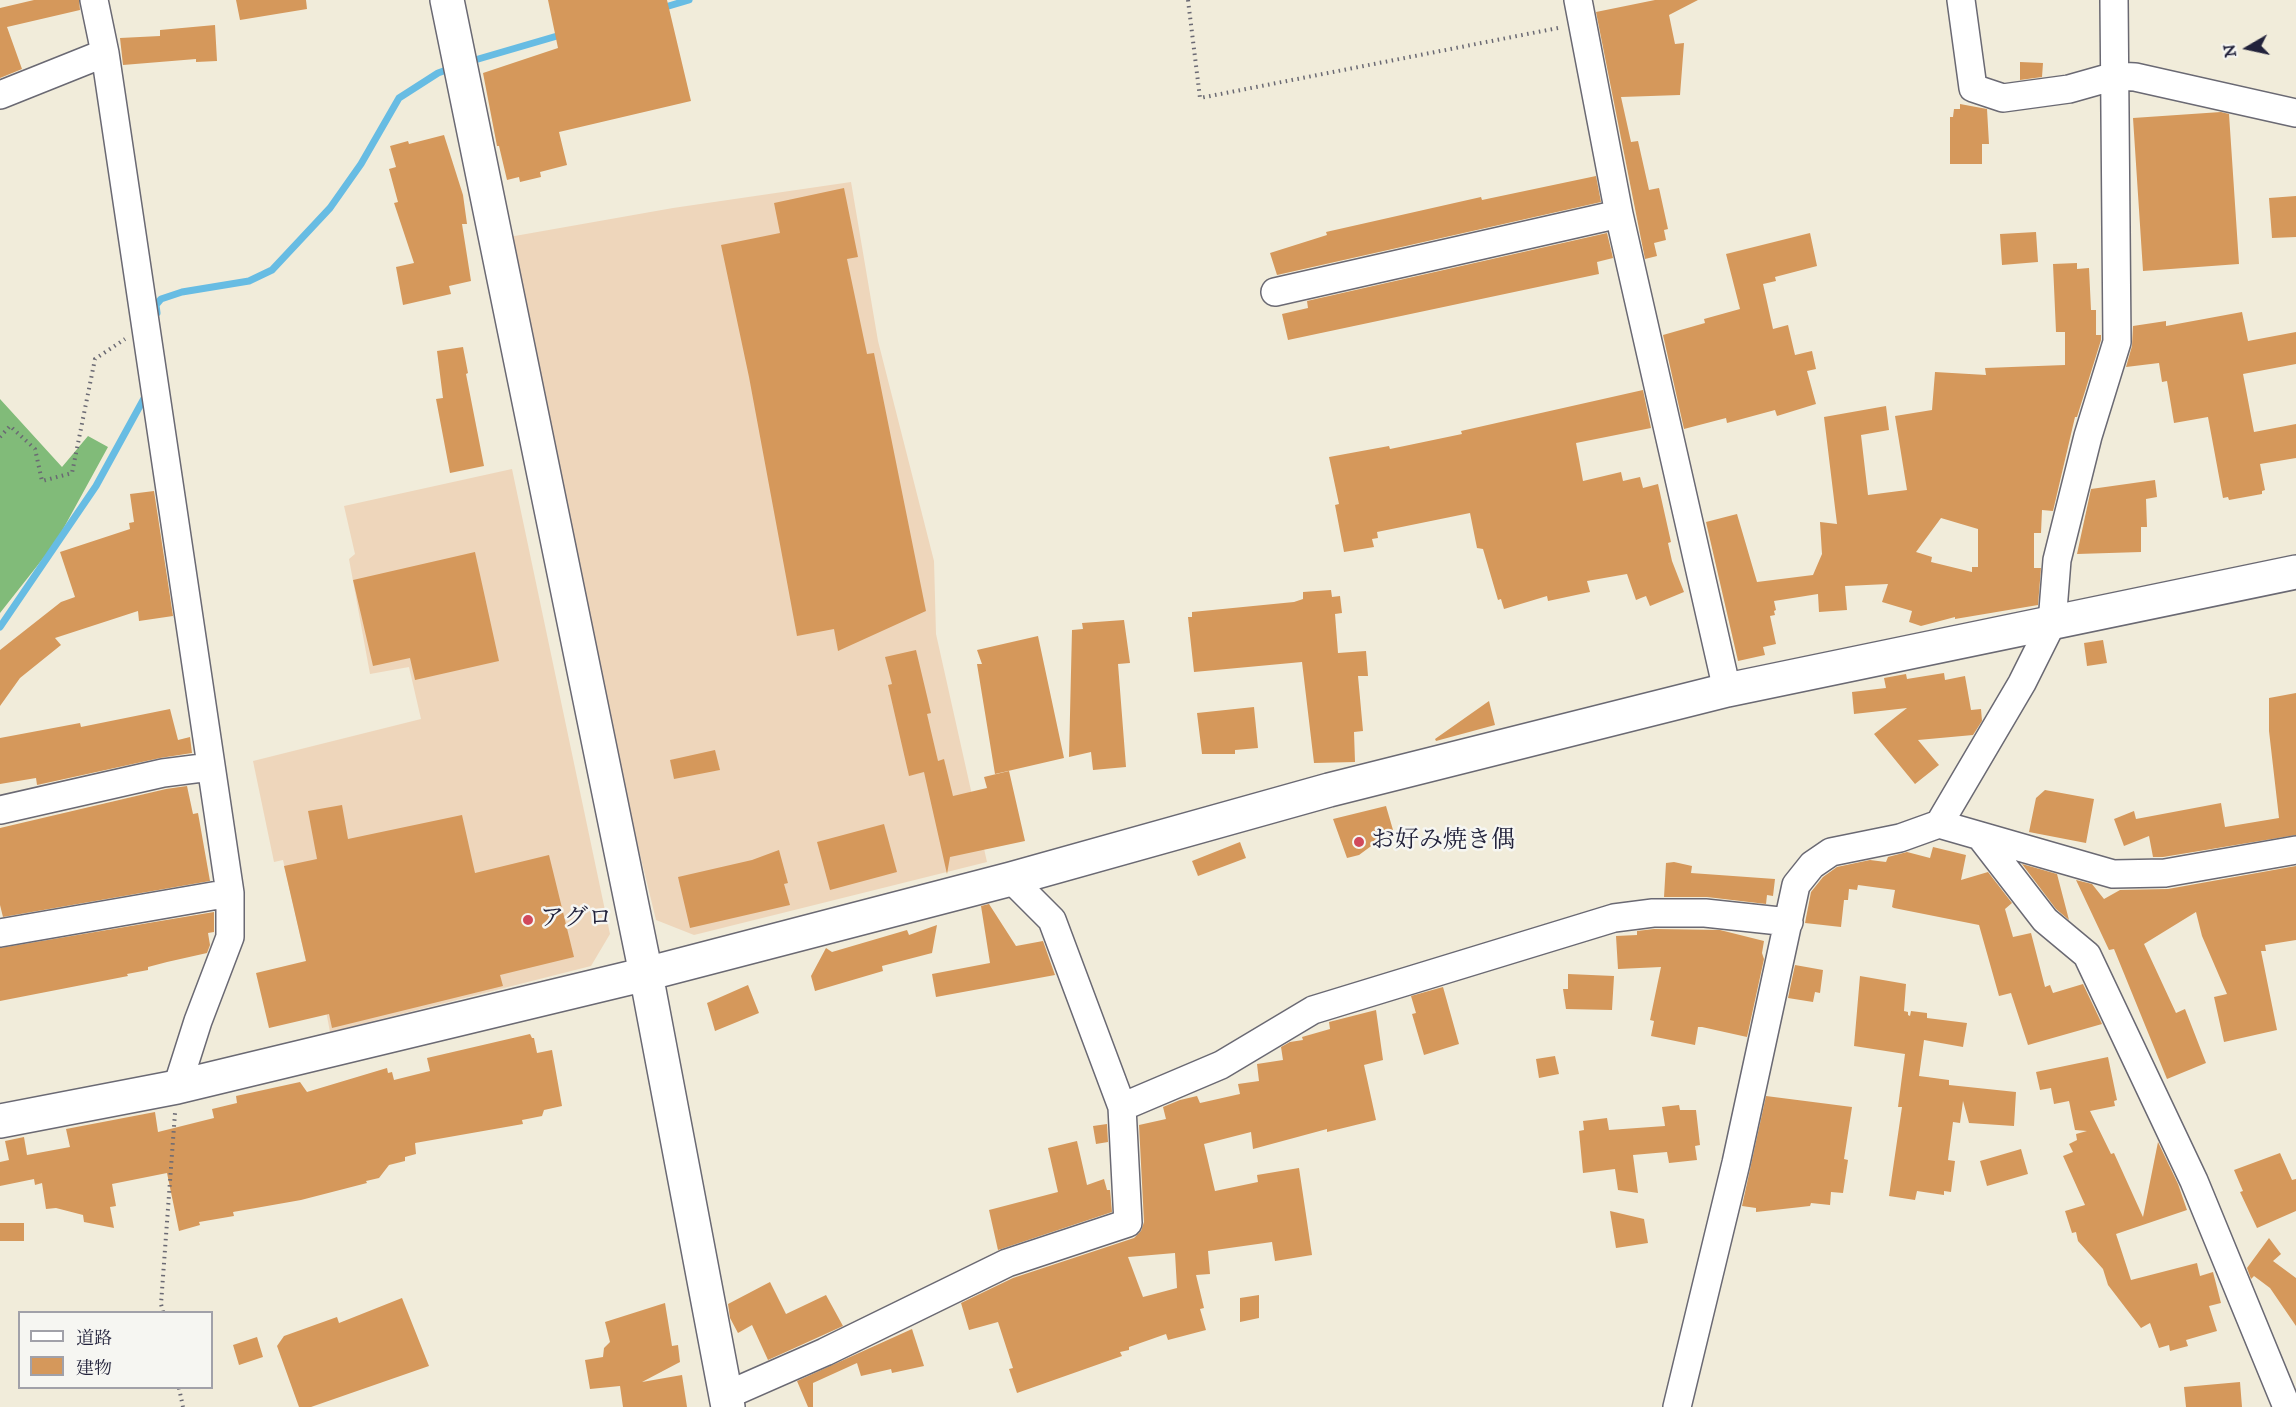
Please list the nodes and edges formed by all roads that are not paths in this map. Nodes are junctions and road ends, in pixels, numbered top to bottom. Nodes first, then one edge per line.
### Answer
1 (94, 0) edge
2 (447, 0) edge
3 (1961, 0) edge
4 (2114, 0) edge
5 (1580, 11) edge
6 (105, 53) junction
7 (2115, 76) junction
8 (0, 95) edge
9 (2296, 113) edge
10 (1619, 214) junction
11 (1275, 292) dead end
12 (2296, 572) edge
13 (2052, 623) junction
14 (1727, 690) junction
15 (210, 767) junction
16 (0, 810) edge
17 (1939, 824) junction
18 (1980, 836) junction
19 (2296, 850) edge
20 (1011, 879) junction
21 (230, 894) junction
22 (1789, 922) junction
23 (0, 933) edge
24 (646, 974) junction
25 (177, 1088) junction
26 (1122, 1107) junction
27 (0, 1121) edge
28 (728, 1401) edge
29 (2289, 1402) edge
30 (1677, 1407) edge

1 - 6 street
2 - 24 street
3 - 7 street
4 - 7 street
5 - 10 street
6 - 8 street
6 - 15 street
7 - 9 street
7 - 13 street
10 - 11 street
10 - 14 street
12 - 13 street
13 - 14 street
13 - 17 street
14 - 20 street
15 - 16 street
15 - 21 street
17 - 18 street
17 - 22 street
18 - 19 street
18 - 29 street
20 - 24 street
20 - 26 street
21 - 23 street
21 - 25 street
22 - 26 street
22 - 30 street
24 - 25 street
24 - 28 street
25 - 27 street
26 - 28 street

